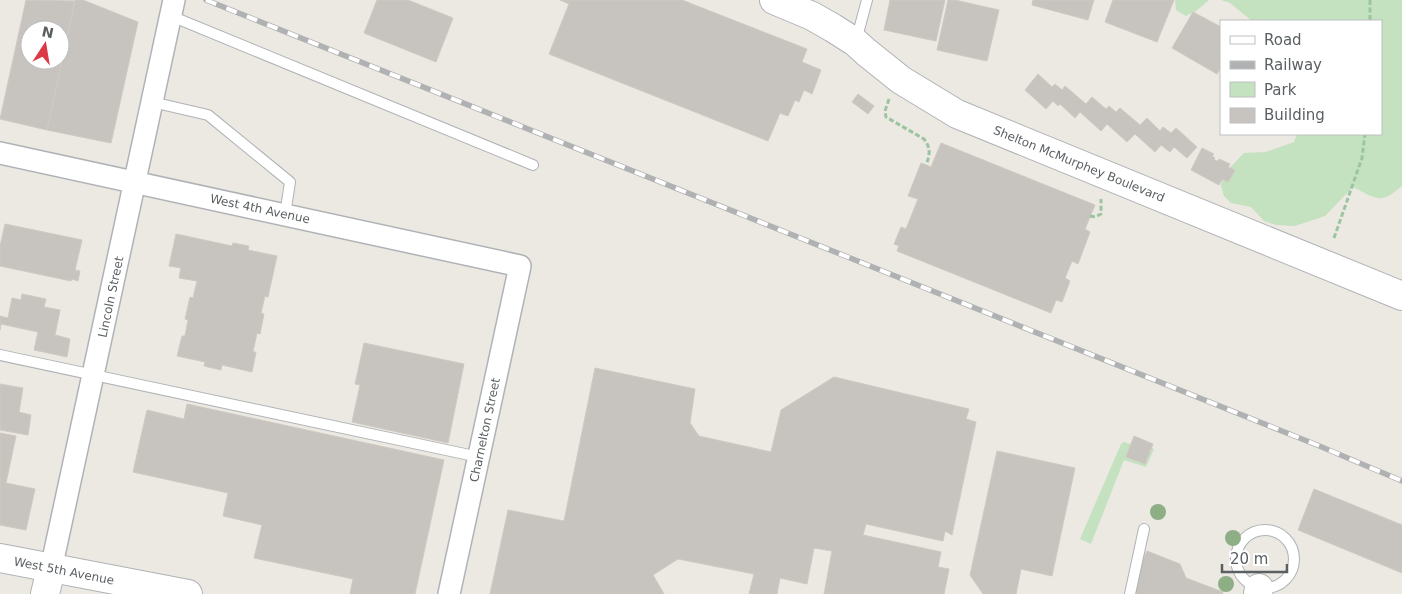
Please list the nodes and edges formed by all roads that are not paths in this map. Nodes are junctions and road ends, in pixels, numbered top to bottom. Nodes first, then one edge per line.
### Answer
1 (774, 0) edge
2 (866, 0) edge
3 (173, 8) edge
4 (856, 42) junction
5 (152, 102) junction
6 (0, 153) edge
7 (533, 165) dead end
8 (135, 182) junction
9 (285, 215) junction
10 (520, 266) joint
11 (1402, 296) edge
12 (0, 355) edge
13 (94, 374) junction
14 (479, 457) junction
15 (1144, 529) dead end
16 (0, 558) edge
17 (48, 581) edge
18 (1259, 591) edge
19 (177, 593) edge
20 (449, 594) edge
21 (1130, 594) edge

1 - 4 street, Shelton McMurphey Boulevard
2 - 4 lane
3 - 5 street, Lincoln Street
3 - 7 lane
4 - 11 street, Shelton McMurphey Boulevard
5 - 8 street, Lincoln Street
5 - 9 lane
6 - 8 street, West 4th Avenue
8 - 9 street, West 4th Avenue
8 - 13 street, Lincoln Street
9 - 10 street, West 4th Avenue
10 - 14 street, Charnelton Street
12 - 13 lane
13 - 14 lane
13 - 17 street, Lincoln Street
14 - 20 street, Charnelton Street
15 - 21 lane
16 - 17 street, West 5th Avenue
17 - 19 street, West 5th Avenue
18 - 18 lane

